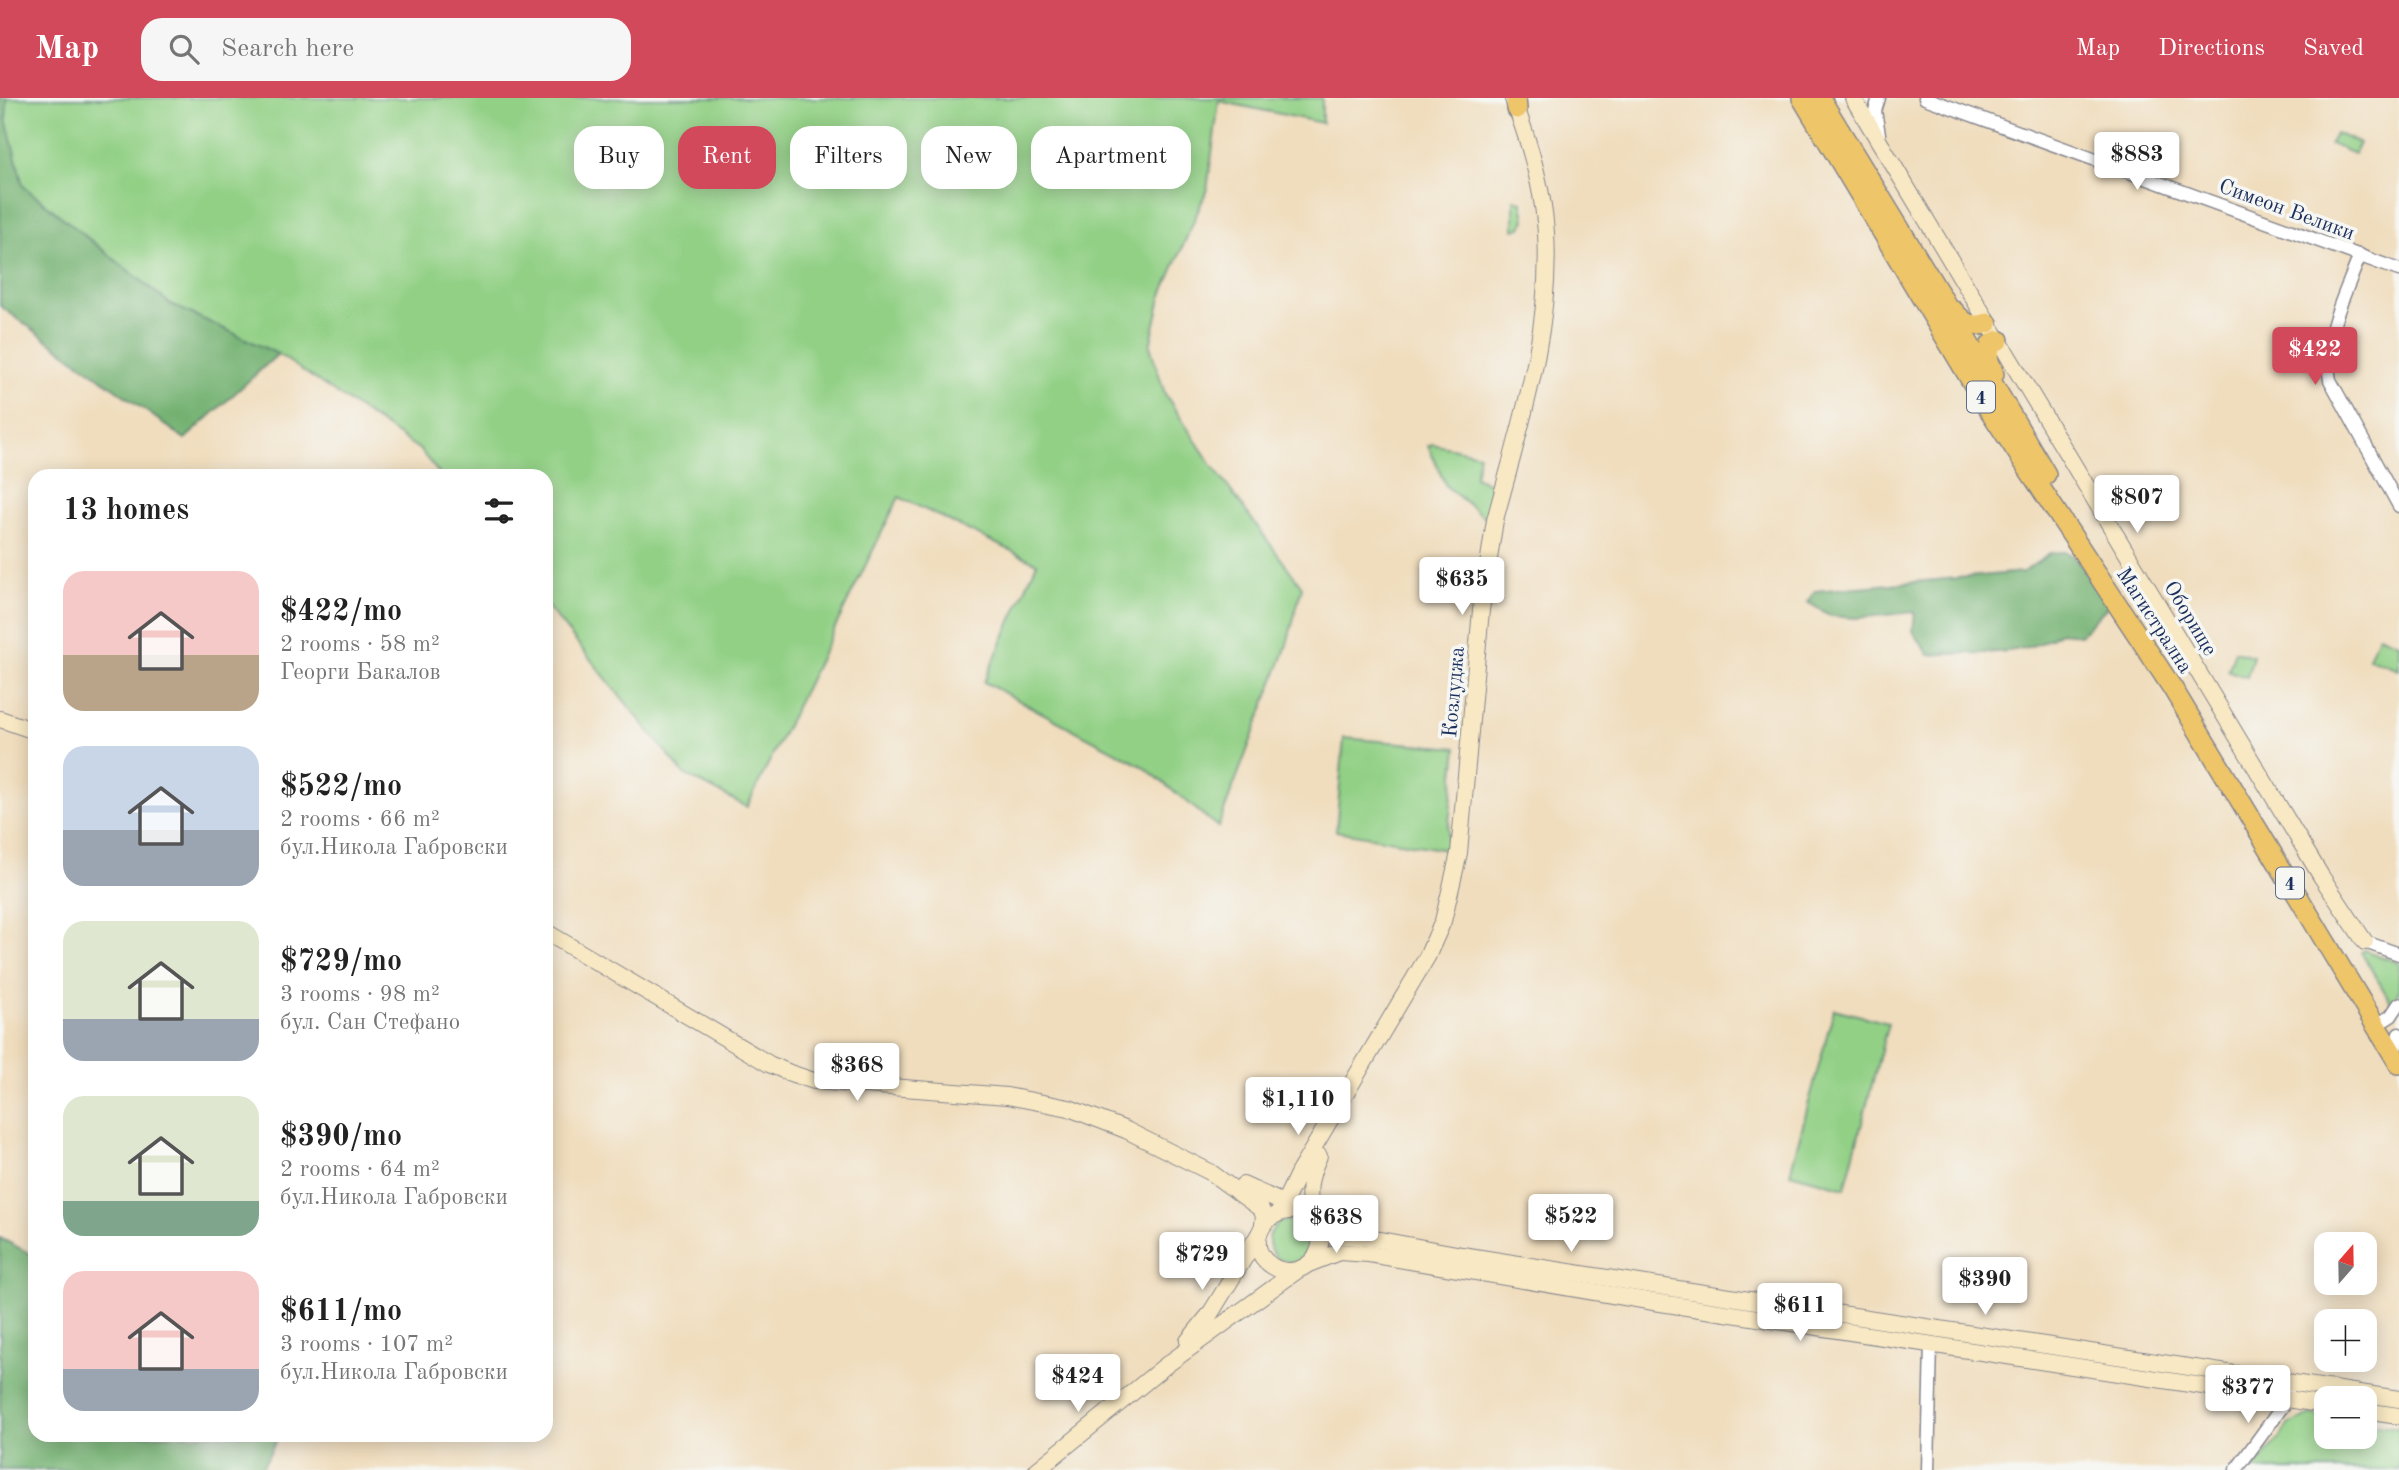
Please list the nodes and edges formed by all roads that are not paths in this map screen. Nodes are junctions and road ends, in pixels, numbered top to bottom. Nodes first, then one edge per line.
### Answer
1 (1802, 98) edge
2 (1820, 98) edge
3 (1853, 98) edge
4 (1879, 98) edge
5 (1925, 98) edge
6 (1516, 102) edge
7 (1881, 145) junction
8 (2360, 255) junction
9 (2399, 270) edge
10 (1941, 296) junction
11 (1994, 331) junction
12 (2017, 426) junction
13 (2399, 506) edge
14 (2173, 689) junction
15 (0, 719) edge
16 (28, 729) edge
17 (553, 936) edge
18 (2365, 942) joint
19 (2399, 954) edge
20 (2399, 1004) edge
21 (2375, 1026) junction
22 (2399, 1034) edge
23 (2396, 1059) edge
24 (1347, 1095) junction
25 (1210, 1172) junction
26 (1287, 1209) junction
27 (1316, 1227) junction
28 (1261, 1229) junction
29 (1304, 1267) junction
30 (1931, 1344) junction
31 (1164, 1366) junction
32 (2290, 1381) junction
33 (2399, 1399) edge
34 (2287, 1400) junction
35 (2314, 1403) edge
36 (2377, 1413) edge
37 (2399, 1416) edge
38 (1037, 1470) edge
39 (1928, 1470) edge
40 (2236, 1470) edge

1 - 14 main road, Магистрална / 4
2 - 10 main road, 4
3 - 7 street, Оборище
4 - 7 street
5 - 8 street, Симеон Велики
6 - 24 street, Козлуджа
7 - 11 street, Оборище
8 - 9 street, Симеон Велики
8 - 13 street
10 - 11 main road
10 - 12 main road, 4
11 - 12 main road
11 - 18 street, Оборище
12 - 14 main road, 4
14 - 21 main road, Магистрална / 4
15 - 16 street
17 - 25 street
18 - 19 street
20 - 21 street
21 - 23 main road, Магистрална / 4
22 - 23 street
24 - 26 street, Козлуджа
24 - 27 street, Козлуджа
25 - 26 street
25 - 28 street
26 - 27 street
26 - 28 street
27 - 29 street
27 - 32 street
28 - 29 street
28 - 31 street
29 - 30 street
29 - 31 street
30 - 34 street
30 - 39 street
31 - 38 street
32 - 33 street
32 - 34 street
34 - 35 street
34 - 40 street
36 - 37 street

